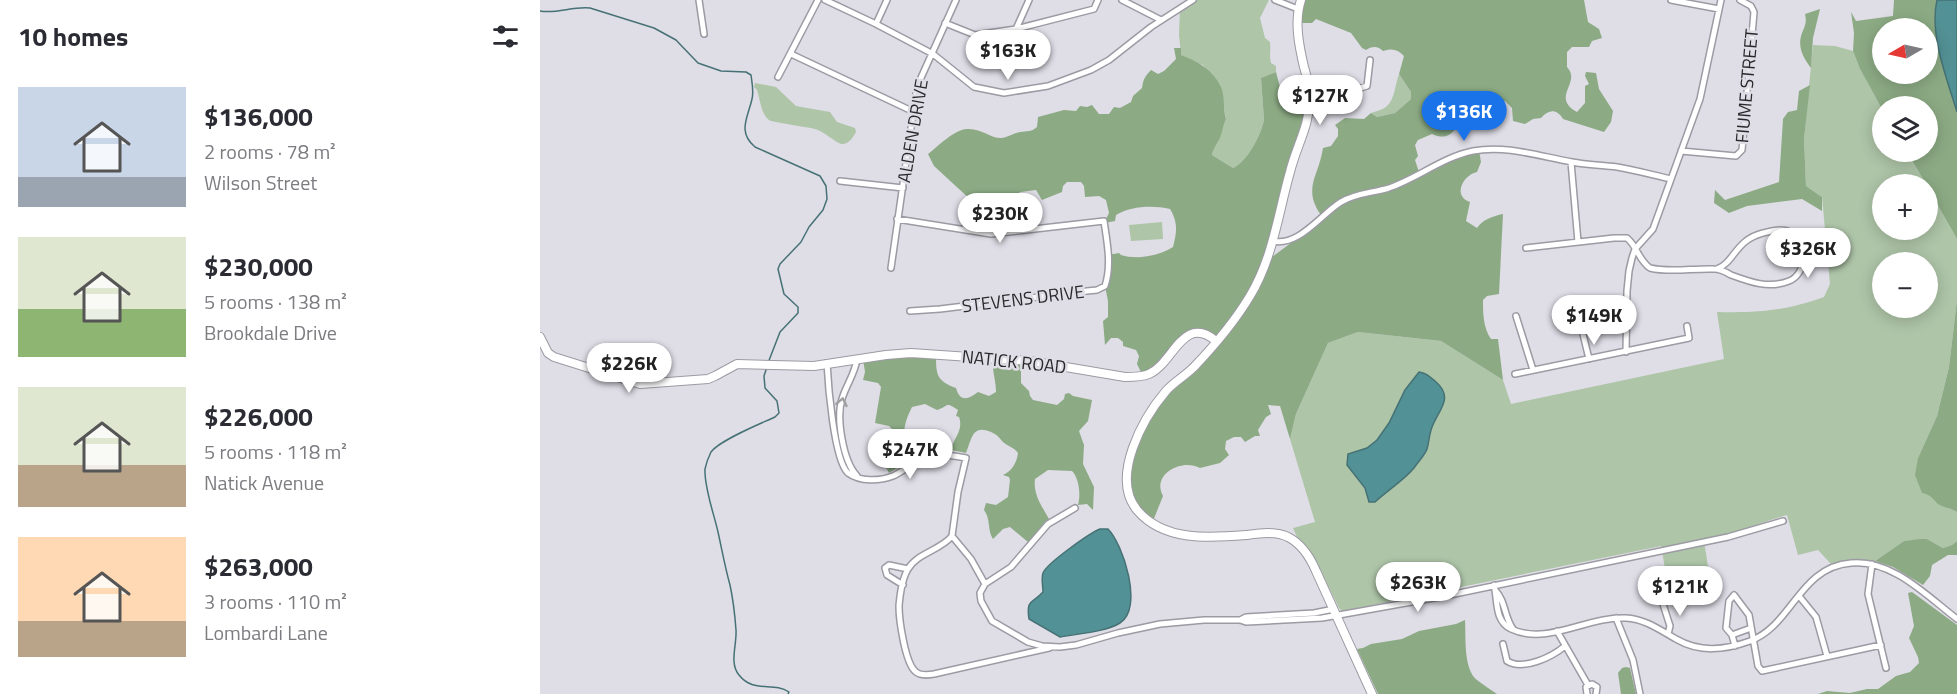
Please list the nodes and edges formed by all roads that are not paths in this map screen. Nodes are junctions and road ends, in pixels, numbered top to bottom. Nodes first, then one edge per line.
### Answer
1 (699, 0) edge
2 (818, 0) edge
3 (825, 0) edge
4 (887, 0) edge
5 (956, 0) edge
6 (1029, 0) edge
7 (1098, 0) edge
8 (1122, 0) edge
9 (1192, 0) edge
10 (1275, 0) edge
11 (1671, 0) edge
12 (1721, 0) edge
13 (1740, 0) edge
14 (1299, 4) edge
15 (1719, 9) junction
16 (1161, 20) junction
17 (945, 22) junction
18 (876, 24) junction
19 (1016, 29) junction
20 (704, 34) dead end
21 (791, 54) junction
22 (933, 54) junction
23 (1370, 60) dead end
24 (778, 77) dead end
25 (1310, 89) junction
26 (914, 112) junction
27 (1681, 151) junction
28 (1571, 162) junction
29 (1671, 179) junction
30 (840, 181) dead end
31 (903, 188) junction
32 (897, 219) junction
33 (1272, 241) junction
34 (1578, 242) junction
35 (1526, 248) dead end
36 (1635, 249) junction
37 (891, 268) dead end
38 (1717, 269) junction
39 (910, 310) dead end
40 (1516, 316) dead end
41 (1687, 327) dead end
42 (1583, 334) dead end
43 (540, 337) edge
44 (1216, 341) junction
45 (1626, 352) junction
46 (857, 359) junction
47 (1589, 359) junction
48 (827, 363) junction
49 (1533, 370) junction
50 (1515, 374) dead end
51 (858, 477) junction
52 (1075, 508) dead end
53 (1783, 520) dead end
54 (952, 536) junction
55 (1872, 564) junction
56 (908, 569) junction
57 (985, 584) junction
58 (903, 585) junction
59 (1495, 587) junction
60 (1799, 596) junction
61 (1662, 601) dead end
62 (1336, 612) junction
63 (1617, 618) junction
64 (1957, 619) edge
65 (1751, 628) junction
66 (1557, 631) junction
67 (1668, 634) junction
68 (1732, 635) junction
69 (1753, 640) junction
70 (1503, 644) dead end
71 (1881, 645) junction
72 (1565, 646) junction
73 (1735, 646) junction
74 (1054, 647) junction
75 (1827, 656) junction
76 (1886, 668) dead end
77 (1588, 685) junction
78 (1372, 694) edge
79 (1587, 694) edge
80 (1596, 694) edge
81 (1640, 694) edge

1 - 20 street
2 - 21 street
3 - 18 street
4 - 18 street
5 - 17 street, ALDEN DRIVE
6 - 19 street
7 - 19 street
8 - 16 street
9 - 16 street
10 - 14 street
11 - 15 street
12 - 15 street
13 - 27 street, FIUME STREET
14 - 25 street
15 - 27 street
16 - 22 street
17 - 19 street
17 - 22 street, ALDEN DRIVE
18 - 22 street
21 - 24 street
21 - 26 street
22 - 26 street, ALDEN DRIVE
23 - 25 street
25 - 33 street
26 - 31 street, ALDEN DRIVE
27 - 29 street
28 - 29 street
28 - 33 street
28 - 34 street
29 - 36 street
30 - 31 street
31 - 32 street, ALDEN DRIVE
32 - 37 street, ALDEN DRIVE
32 - 39 street, STEVENS DRIVE
33 - 44 street
34 - 35 street
34 - 36 street
36 - 38 street
36 - 45 street
38 - 38 street
40 - 49 street
41 - 45 street
42 - 47 street
43 - 48 street, NATICK ROAD
44 - 46 street, NATICK ROAD
44 - 62 street
45 - 47 street
46 - 48 street, NATICK ROAD
51 -> 46 street
47 - 49 street
48 - 51 street
49 - 50 street
51 - 54 street
52 - 57 street
53 - 59 street
54 - 56 street
54 - 57 street
55 - 60 street
55 - 64 street
55 - 71 street
56 - 58 street
56 - 58 street
57 - 74 street
58 - 74 street
59 - 62 street
59 - 66 street
60 - 69 street
60 - 75 street
61 - 67 street
62 - 74 street
62 - 78 street
63 - 66 street
63 - 67 street
63 - 81 street
65 - 68 street
65 - 68 street
65 - 69 street
66 - 72 street
67 - 73 street
68 - 73 street
69 - 73 street
69 - 75 street
70 - 72 street
71 - 75 street
71 - 76 street
72 - 77 street
77 - 79 street
77 - 80 street

